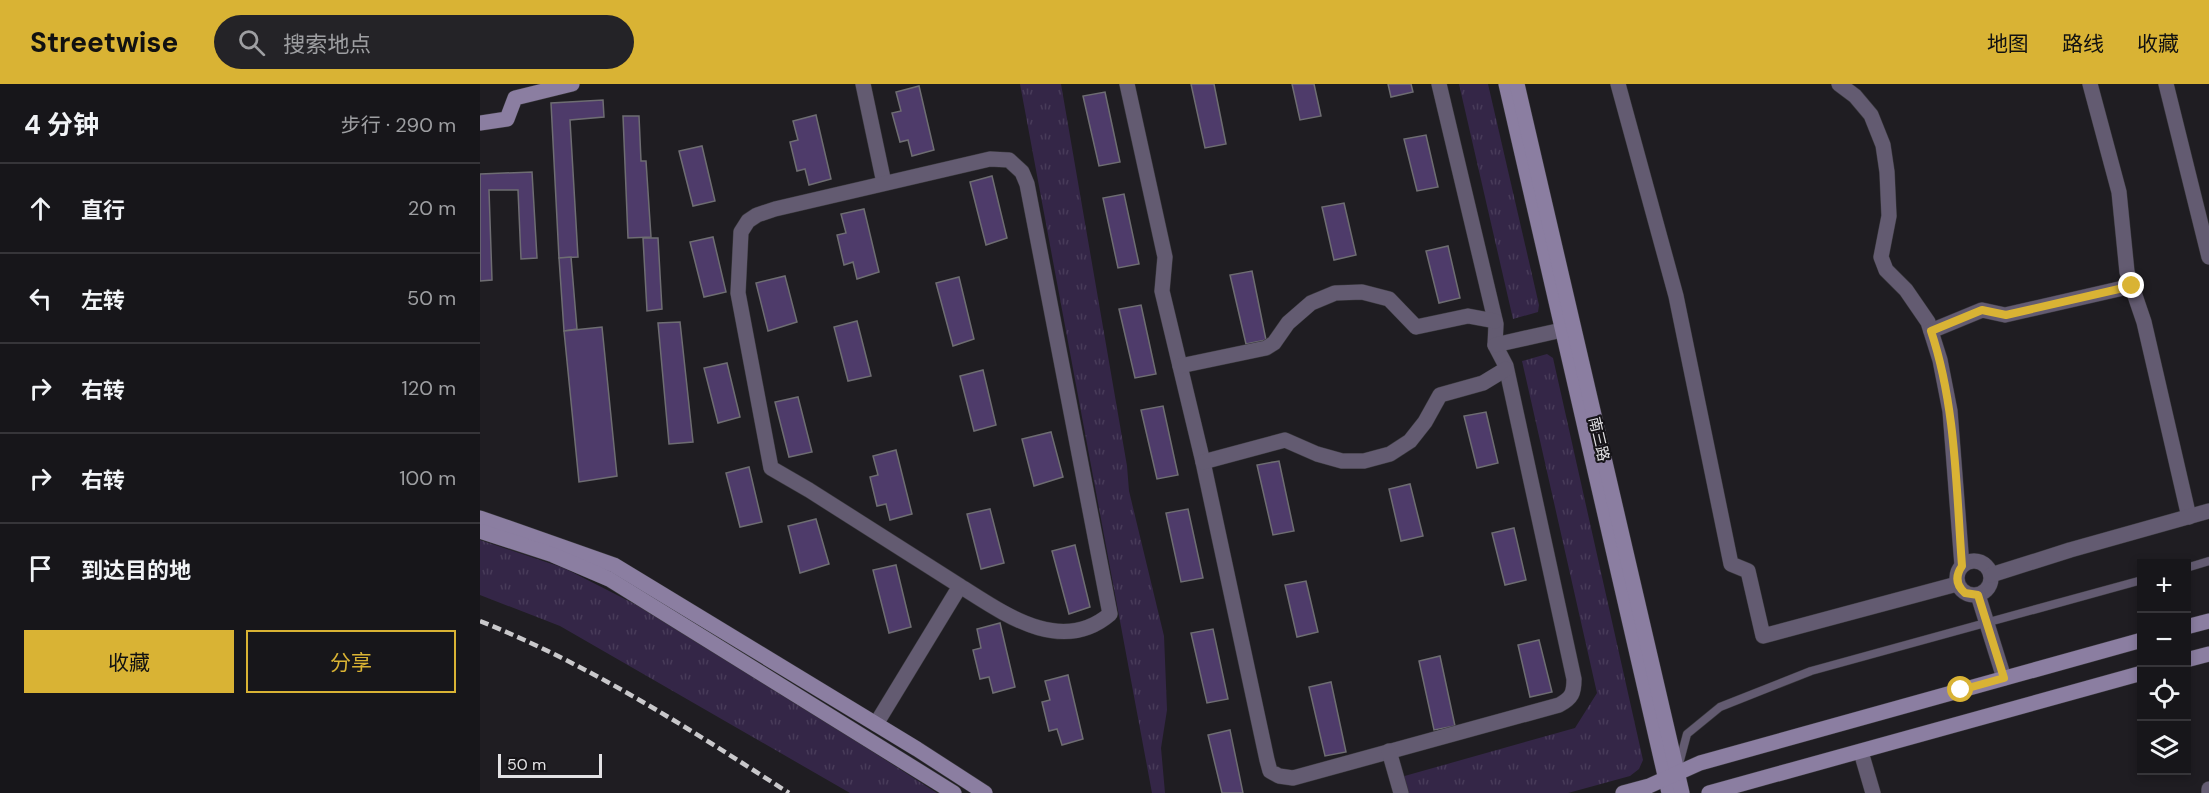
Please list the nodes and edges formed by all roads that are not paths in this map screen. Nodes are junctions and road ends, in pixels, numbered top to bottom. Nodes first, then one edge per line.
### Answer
1 (572, 84) edge
2 (863, 84) edge
3 (1127, 84) edge
4 (1439, 84) edge
5 (1506, 84) edge
6 (1517, 84) edge
7 (1618, 84) edge
8 (1839, 84) edge
9 (2090, 84) edge
10 (2166, 84) edge
11 (480, 123) edge
12 (884, 183) junction
13 (2209, 257) edge
14 (2132, 286) junction
15 (1495, 321) junction
16 (1562, 330) junction
17 (1931, 331) junction
18 (1495, 345) junction
19 (1180, 366) junction
20 (1506, 369) junction
21 (1203, 462) junction
22 (2209, 512) edge
23 (2189, 517) junction
24 (480, 518) edge
25 (480, 531) edge
26 (2209, 561) edge
27 (1962, 566) junction
28 (2191, 567) edge
29 (1991, 575) junction
30 (2137, 581) edge
31 (1957, 584) junction
32 (960, 586) junction
33 (1978, 595) junction
34 (2209, 621) edge
35 (1987, 624) junction
36 (2191, 626) edge
37 (2137, 641) edge
38 (2209, 654) edge
39 (2191, 659) edge
40 (2137, 674) edge
41 (2004, 678) junction
42 (876, 724) junction
43 (1389, 751) junction
44 (1861, 752) junction
45 (1671, 781) edge
46 (1714, 792) edge
47 (954, 793) edge
48 (985, 793) edge
49 (1401, 793) edge
50 (1623, 793) edge
51 (1682, 793) edge
52 (1873, 793) edge

1 - 11 main road
2 - 12 street
3 - 19 street
4 - 15 street
5 - 16 main road, 南三路
6 - 45 main road, 南三路
7 - 31 street
8 - 17 street
9 - 14 street
10 - 13 street
12 - 32 street
12 - 32 street
14 - 17 street
14 - 23 street
15 - 18 street
15 - 19 street
16 - 18 street
16 - 45 main road, 南三路
17 - 27 street
18 - 20 street
19 - 21 street
20 - 21 street
20 - 43 street
21 - 43 street
22 - 23 street
23 - 29 street
24 - 42 main road
25 - 47 main road
26 - 28 lane
27 - 29 street
27 - 31 street
29 - 33 street
30 - 35 lane
31 - 33 street
32 - 42 street
33 - 35 street
34 - 36 main road
35 - 41 street
35 - 45 lane
37 - 41 main road
38 - 39 main road
40 - 44 main road
41 - 45 main road
42 - 48 main road
43 - 49 street
44 - 46 main road
44 - 52 street
45 - 50 main road
45 - 51 main road, 南三路

